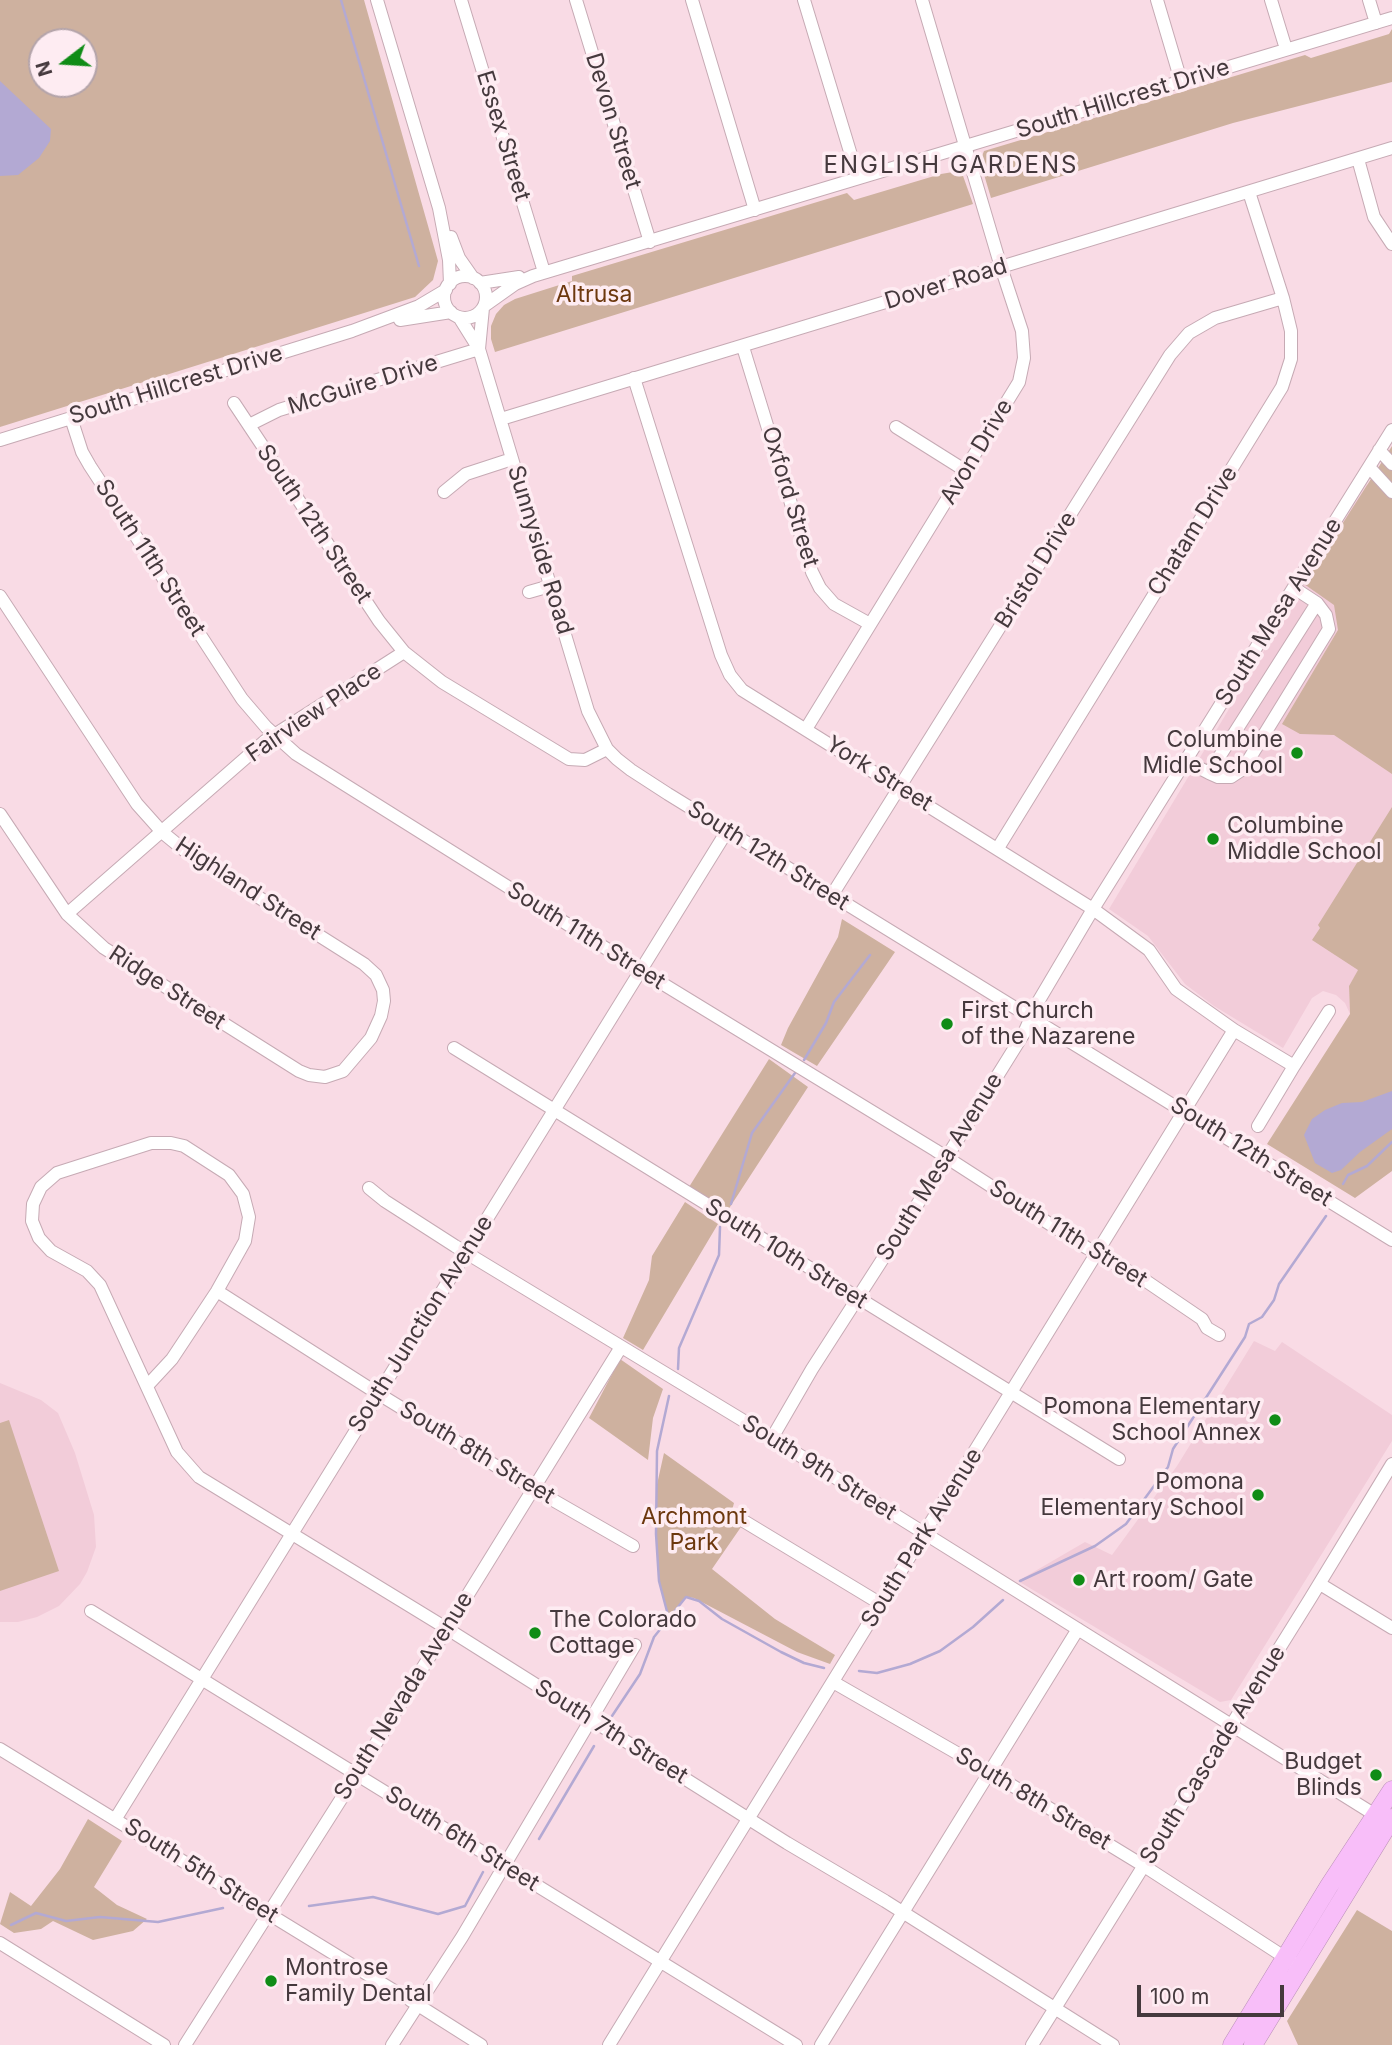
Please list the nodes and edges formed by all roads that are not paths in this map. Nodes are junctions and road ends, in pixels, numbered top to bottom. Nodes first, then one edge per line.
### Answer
1 (377, 0) edge
2 (461, 0) edge
3 (576, 0) edge
4 (692, 0) edge
5 (804, 0) edge
6 (922, 0) edge
7 (1157, 0) edge
8 (1271, 0) edge
9 (1369, 0) edge
10 (1392, 18) edge
11 (1376, 23) junction
12 (1286, 50) junction
13 (1181, 81) junction
14 (966, 146) junction
15 (1392, 148) edge
16 (1358, 159) junction
17 (858, 178) junction
18 (1249, 192) junction
19 (439, 208) junction
20 (755, 210) junction
21 (650, 242) junction
22 (1392, 244) edge
23 (1001, 267) junction
24 (538, 274) junction
25 (477, 280) junction
26 (448, 287) junction
27 (1283, 298) junction
28 (484, 307) junction
29 (455, 314) junction
30 (352, 331) junction
31 (743, 347) junction
32 (479, 349) junction
33 (634, 378) junction
34 (234, 403) dead end
35 (71, 418) junction
36 (500, 419) junction
37 (249, 425) junction
38 (896, 427) dead end
39 (1392, 430) edge
40 (0, 440) edge
41 (1379, 450) junction
42 (512, 459) junction
43 (1392, 464) edge
44 (1369, 467) junction
45 (965, 471) junction
46 (444, 492) dead end
47 (1392, 492) edge
48 (550, 586) junction
49 (1293, 588) junction
50 (529, 592) dead end
51 (0, 596) edge
52 (1317, 603) junction
53 (870, 625) junction
54 (404, 652) junction
55 (806, 729) junction
56 (274, 735) junction
57 (607, 749) junction
58 (1186, 761) junction
59 (1209, 773) junction
60 (900, 788) junction
61 (0, 814) edge
62 (727, 831) junction
63 (162, 832) junction
64 (998, 848) junction
65 (832, 895) junction
66 (1093, 909) junction
67 (67, 914) junction
68 (640, 970) junction
69 (1329, 1011) dead end
70 (1031, 1018) junction
71 (1234, 1030) junction
72 (371, 1038) joint
73 (454, 1048) dead end
74 (1294, 1066) junction
75 (554, 1111) junction
76 (1186, 1111) junction
77 (1258, 1126) dead end
78 (946, 1158) junction
79 (369, 1188) dead end
80 (1392, 1240) edge
81 (466, 1252) junction
82 (1098, 1254) junction
83 (217, 1291) junction
84 (857, 1297) junction
85 (1219, 1335) dead end
86 (621, 1347) junction
87 (147, 1386) junction
88 (1012, 1392) junction
89 (379, 1393) junction
90 (772, 1438) junction
91 (1119, 1458) dead end
92 (1392, 1464) edge
93 (532, 1488) junction
94 (743, 1520) dead end
95 (291, 1534) junction
96 (924, 1534) junction
97 (633, 1546) dead end
98 (1320, 1584) junction
99 (881, 1604) junction
100 (92, 1611) dead end
101 (446, 1628) junction
102 (1392, 1628) edge
103 (1078, 1629) junction
104 (635, 1644) dead end
105 (202, 1679) junction
106 (833, 1682) junction
107 (590, 1719) junction
108 (1232, 1725) junction
109 (0, 1749) edge
110 (990, 1772) junction
111 (357, 1774) junction
112 (1392, 1790) edge
113 (116, 1818) junction
114 (748, 1819) junction
115 (1387, 1821) edge
116 (505, 1865) junction
117 (1144, 1866) junction
118 (903, 1912) junction
119 (267, 1913) junction
120 (0, 1943) edge
121 (660, 1961) junction
122 (1294, 1963) junction
123 (409, 2000) junction
124 (1055, 2008) junction
125 (164, 2045) edge
126 (185, 2045) edge
127 (392, 2045) edge
128 (481, 2045) edge
129 (608, 2045) edge
130 (796, 2045) edge
131 (821, 2045) edge
132 (1032, 2045) edge
133 (1113, 2045) edge
134 (1232, 2045) edge
135 (1253, 2045) edge

1 - 19 street
2 - 24 street, Essex Street
3 - 21 street, Devon Street
4 - 20 street
5 - 17 street
6 - 14 street, Avon Drive
7 - 13 street
8 - 12 street
9 - 11 street
10 - 11 street, South Hillcrest Drive
11 - 12 street, South Hillcrest Drive
12 - 13 street, South Hillcrest Drive
13 - 14 street, South Hillcrest Drive
14 - 17 street, South Hillcrest Drive
14 - 23 street, Avon Drive
15 - 16 street, Dover Road
16 - 18 street, Dover Road
16 - 22 street
17 - 20 street, South Hillcrest Drive
18 - 23 street, Dover Road
18 - 27 street, Chatam Drive
19 - 25 street
19 - 26 street
20 - 21 street, South Hillcrest Drive
21 - 24 street, South Hillcrest Drive
23 - 31 street, Dover Road
23 - 45 street, Avon Drive
24 - 25 street
24 - 28 street
25 - 26 street
25 - 28 street
26 - 29 street
26 - 30 street
27 - 60 street, Bristol Drive
27 - 64 street, Chatam Drive
28 - 29 street
28 - 32 street, Sunnyside Road
29 - 30 street
29 - 32 street, Sunnyside Road
30 - 35 street, South Hillcrest Drive
31 - 33 street, Dover Road
31 - 53 street, Oxford Street
32 - 36 street, Sunnyside Road
32 - 37 street, McGuire Drive
33 - 36 street, Dover Road
33 - 55 street, York Street
34 - 37 street, South 12th Street
35 - 40 street, South Hillcrest Drive
35 - 56 street, South 11th Street
36 - 42 street, Sunnyside Road
37 - 54 street, South 12th Street
38 - 45 street
39 - 41 street, South Mesa Avenue
41 - 43 street
41 - 44 street, South Mesa Avenue
42 - 46 street
42 - 48 street, Sunnyside Road
44 - 47 street
44 - 49 street, South Mesa Avenue
45 - 53 street, Avon Drive
48 - 50 street
48 - 57 street, Sunnyside Road
49 - 52 street
49 - 58 street, South Mesa Avenue
51 - 63 street, Highland Street
52 - 59 street
52 - 59 street
53 - 55 street, Avon Drive
54 - 56 street, Fairview Place
54 - 57 street, South 12th Street
55 - 60 street, York Street
56 - 63 street, Fairview Place
56 - 68 street, South 11th Street
57 - 62 street, South 12th Street
58 - 59 street
58 - 66 street, South Mesa Avenue
60 - 64 street, York Street
60 - 65 street, Bristol Drive
61 - 67 street, Ridge Street
62 - 65 street, South 12th Street
62 - 68 street, South Junction Avenue
63 - 67 street, Fairview Place
63 - 72 street, Highland Street
64 - 66 street, York Street
65 - 70 street, South 12th Street
66 - 70 street, South Mesa Avenue
66 - 71 street, York Street
67 - 72 street, Ridge Street
68 - 75 street, South Junction Avenue
68 - 78 street, South 11th Street
69 - 74 street
70 - 76 street, South 12th Street
70 - 78 street, South Mesa Avenue
71 - 74 street, York Street
71 - 76 street, South Park Avenue
73 - 75 street, South 10th Street
74 - 77 street
75 - 81 street, South Junction Avenue
75 - 84 street, South 10th Street
76 - 80 street, South 12th Street
76 - 82 street, South Park Avenue
78 - 82 street, South 11th Street
78 - 84 street, South Mesa Avenue
79 - 81 street, South 9th Street
81 - 86 street, South 9th Street
81 - 89 street, South Junction Avenue
82 - 85 street, South 11th Street
82 - 88 street, South Park Avenue
83 - 87 street, South 7th Street
83 - 87 street, South 7th Street
83 - 89 street, South 8th Street
84 - 88 street, South 10th Street
84 - 90 street, South Mesa Avenue
86 - 90 street, South 9th Street
86 - 93 street, South Nevada Avenue
87 - 95 street, South 7th Street
88 - 91 street, South 10th Street
88 - 96 street, South Park Avenue
89 - 93 street, South 8th Street
89 - 95 street, South Junction Avenue
90 - 96 street, South 9th Street
92 - 98 street, South Cascade Avenue
93 - 97 street, South 8th Street
93 - 101 street, South Nevada Avenue
94 - 99 street
95 - 101 street, South 7th Street
95 - 105 street, South Junction Avenue
96 - 99 street, South Park Avenue
96 - 103 street, South 9th Street
98 - 102 street
98 - 108 street, South Cascade Avenue
99 - 106 street, South Park Avenue
100 - 105 street, South 6th Street
101 - 107 street, South 7th Street
101 - 111 street, South Nevada Avenue
103 - 108 street, South 9th Street
103 - 110 street
104 - 107 street
105 - 111 street, South 6th Street
105 - 113 street, South Junction Avenue
106 - 110 street, South 8th Street
106 - 114 street, South Park Avenue
107 - 114 street, South 7th Street
107 - 116 street
108 - 115 street, South 9th Street
108 - 117 street, South Cascade Avenue
109 - 113 street, South 5th Street
110 - 117 street, South 8th Street
110 - 118 street
111 - 116 street, South 6th Street
111 - 119 street, South Nevada Avenue
112 - 115 highway
113 - 119 street, South 5th Street
114 - 118 street, South 7th Street
114 - 121 street, South Park Avenue
115 - 122 highway
116 - 121 street, South 6th Street
116 - 123 street
117 - 122 street, South 8th Street
117 - 124 street, South Cascade Avenue
118 - 124 street, South 7th Street
118 - 131 street
119 - 123 street, South 5th Street
119 - 126 street, South Nevada Avenue
120 - 125 street
121 - 129 street, South Park Avenue
121 - 130 street, South 6th Street
122 - 134 highway
122 - 135 highway
123 - 127 street
123 - 128 street, South 5th Street
124 - 132 street, South Cascade Avenue
124 - 133 street, South 7th Street

